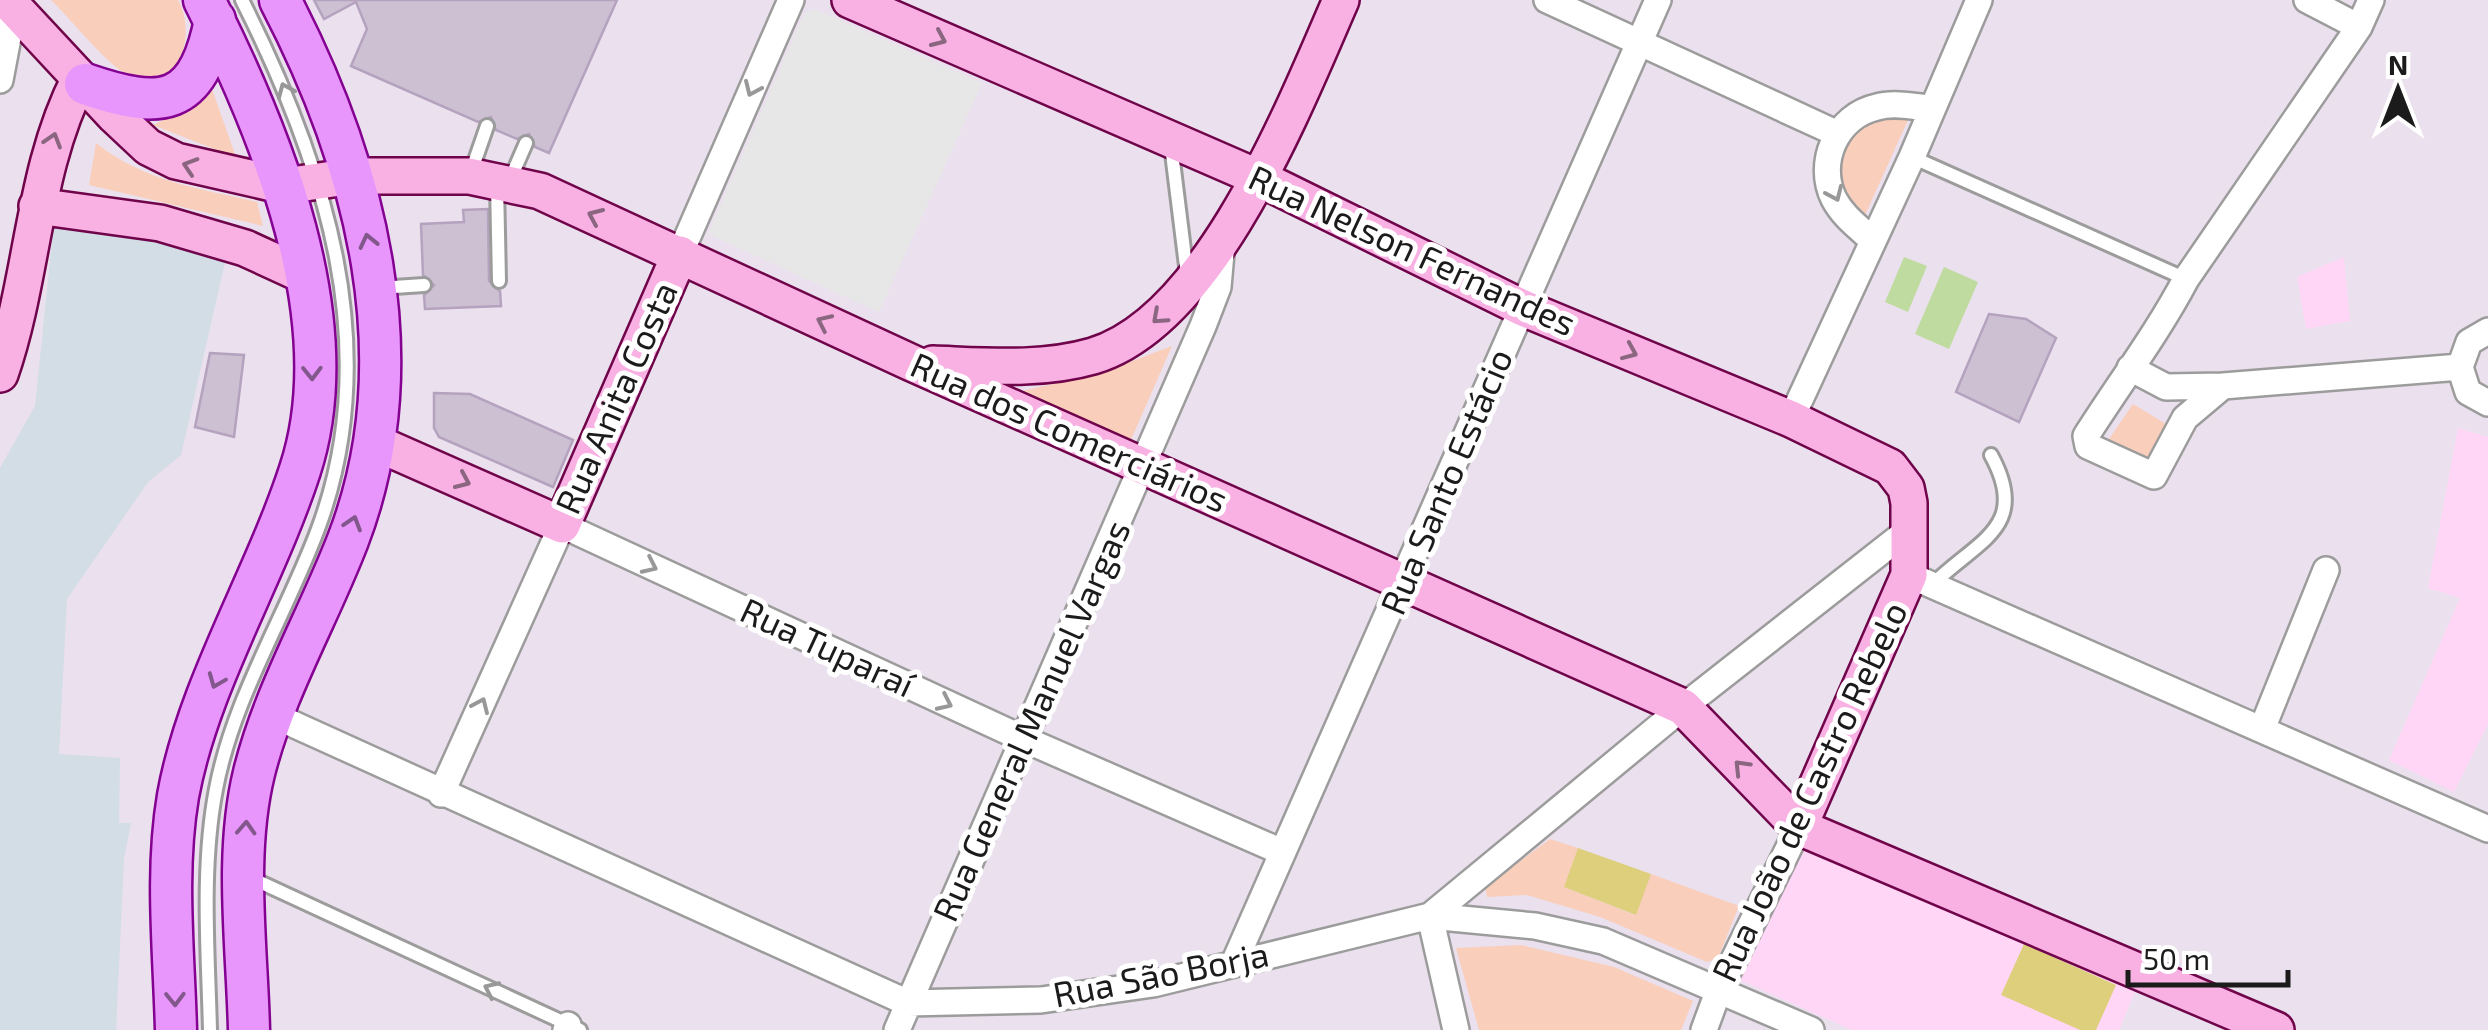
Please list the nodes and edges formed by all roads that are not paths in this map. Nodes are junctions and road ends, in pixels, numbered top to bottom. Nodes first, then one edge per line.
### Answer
1 (280, 0) edge
2 (791, 0) edge
3 (850, 0) edge
4 (1342, 0) edge
5 (1548, 0) edge
6 (1658, 0) edge
7 (1979, 0) edge
8 (2307, 0) edge
9 (2371, 0) edge
10 (10, 3) edge
11 (220, 7) edge
12 (2359, 27) junction
13 (1641, 40) junction
14 (0, 80) edge
15 (82, 81) junction
16 (1931, 108) junction
17 (487, 126) dead end
18 (1838, 134) junction
19 (1170, 140) junction
20 (526, 143) dead end
21 (1912, 157) junction
22 (1257, 177) junction
23 (491, 180) junction
24 (319, 181) junction
25 (37, 206) junction
26 (296, 231) junction
27 (1871, 238) junction
28 (1222, 242) junction
29 (246, 248) junction
30 (680, 254) junction
31 (306, 276) junction
32 (2186, 280) junction
33 (499, 281) dead end
34 (424, 286) dead end
35 (1189, 286) junction
36 (377, 288) junction
37 (1523, 308) junction
38 (2488, 332) edge
39 (912, 364) junction
40 (2460, 366) junction
41 (2130, 368) junction
42 (0, 374) edge
43 (2223, 386) junction
44 (2488, 403) edge
45 (1790, 419) junction
46 (374, 442) junction
47 (1991, 455) dead end
48 (1143, 465) junction
49 (562, 525) junction
50 (1916, 560) junction
51 (2326, 570) dead end
52 (1404, 584) junction
53 (1683, 707) junction
54 (273, 716) junction
55 (2262, 729) junction
56 (1026, 740) junction
57 (441, 794) junction
58 (1799, 826) junction
59 (2488, 829) edge
60 (1282, 852) junction
61 (244, 875) junction
62 (1430, 916) junction
63 (1234, 963) junction
64 (1718, 992) junction
65 (908, 1003) junction
66 (571, 1028) edge
67 (176, 1030) edge
68 (210, 1030) edge
69 (249, 1030) edge
70 (897, 1030) edge
71 (1456, 1030) edge
72 (1704, 1030) edge
73 (1811, 1030) edge
74 (2276, 1030) edge

1 - 24 main road
2 -> 30 street, Rua Anita Costa
3 -> 19 street, Rua Nelson Fernandes
4 - 22 street
5 - 13 street
6 - 13 street, Rua Santo Estácio
7 - 16 street
8 - 12 street
9 - 12 street
10 - 14 street
10 - 15 street, Rua dos Comerciários
11 - 15 main road
11 - 24 main road
12 - 32 street
13 - 18 street
13 - 37 street, Rua Santo Estácio
24 -> 15 street, Rua dos Comerciários
25 -> 15 street
16 - 18 street
16 - 21 street
17 - 23 lane
18 -> 27 street
19 - 22 street, Rua Nelson Fernandes
19 - 35 lane
20 - 23 lane
21 - 27 street
21 - 32 lane
22 - 28 street
22 - 37 street, Rua Nelson Fernandes
23 - 24 street, Rua dos Comerciários
30 -> 23 street, Rua dos Comerciários
23 - 33 lane
24 - 26 main road
36 -> 24 main road
24 - 68 lane
25 - 29 street
25 - 42 street
26 - 29 street
26 - 31 main road
27 - 45 street
28 - 35 street
28 - 48 street, Rua General Manuel Vargas
29 - 31 street
39 -> 30 street, Rua dos Comerciários
30 - 49 street, Rua Anita Costa
31 -> 67 main road
32 - 41 street
34 - 36 lane
35 -> 39 street
36 - 46 main road
37 -> 45 street, Rua Nelson Fernandes
37 - 52 street, Rua Santo Estácio
38 - 40 street
39 - 48 street, Rua dos Comerciários
40 - 43 street
40 - 44 street
41 - 43 street
41 - 43 street
45 - 50 street, Rua Nelson Fernandes
46 -> 49 street, Rua Tuparaí
54 -> 46 main road
47 - 50 lane
48 - 52 street, Rua dos Comerciários
48 - 56 street, Rua General Manuel Vargas
49 -> 56 street, Rua Tuparaí
57 -> 49 street, Rua Anita Costa
50 - 53 street, Rua São Borja
50 - 55 street
50 - 58 street, Rua João de Castro Rebelo
51 - 55 street
52 - 53 street, Rua dos Comerciários
52 - 60 street, Rua Santo Estácio
58 -> 53 street, Rua dos Comerciários
53 - 62 street, Rua São Borja
54 - 57 street, Rua São Borja
61 -> 54 main road
55 - 59 street
56 - 60 street, Rua Tuparaí
56 - 65 street, Rua General Manuel Vargas
57 - 65 street, Rua São Borja
58 - 64 street, Rua João de Castro Rebelo
58 - 74 street
60 - 63 street, Rua Santo Estácio
66 -> 61 lane
61 - 69 main road
62 - 63 street, Rua São Borja
62 - 64 street
62 - 71 street
63 - 65 street, Rua São Borja
64 - 72 street, Rua João de Castro Rebelo
64 - 73 street
65 - 70 street, Rua General Manuel Vargas

